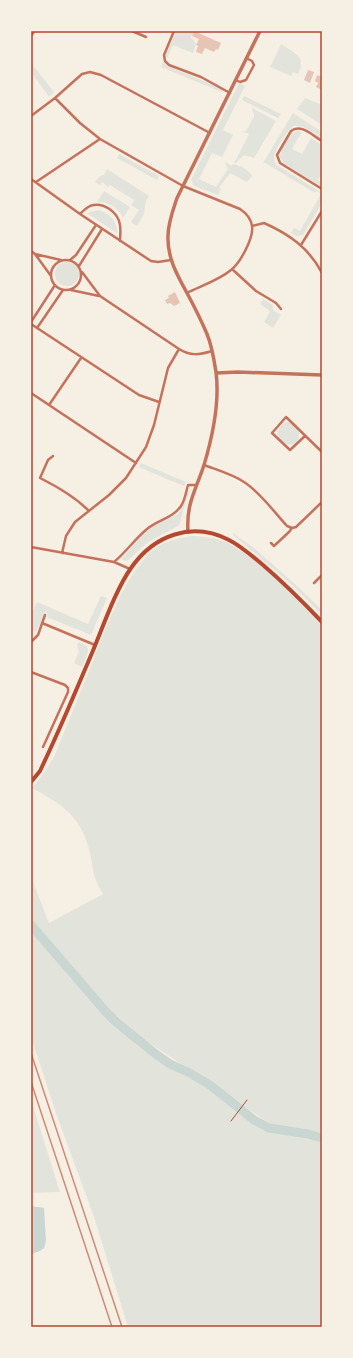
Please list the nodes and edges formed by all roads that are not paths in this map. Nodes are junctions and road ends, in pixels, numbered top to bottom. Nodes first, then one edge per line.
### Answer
1 (34, 31) edge
2 (132, 31) edge
3 (174, 31) edge
4 (260, 31) edge
5 (31, 35) edge
6 (146, 37) dead end
7 (246, 58) junction
8 (236, 80) junction
9 (230, 93) junction
10 (55, 98) junction
11 (31, 116) edge
12 (210, 133) junction
13 (100, 139) junction
14 (322, 142) edge
15 (31, 179) edge
16 (36, 182) junction
17 (183, 186) junction
18 (322, 188) edge
19 (322, 211) edge
20 (80, 214) junction
21 (96, 225) junction
22 (252, 226) junction
23 (102, 229) junction
24 (120, 241) junction
25 (302, 245) junction
26 (31, 251) edge
27 (35, 254) junction
28 (62, 260) junction
29 (70, 260) junction
30 (171, 260) junction
31 (79, 266) junction
32 (232, 269) junction
33 (82, 272) junction
34 (322, 273) edge
35 (51, 276) junction
36 (55, 285) junction
37 (63, 290) junction
38 (71, 290) junction
39 (187, 293) junction
40 (100, 296) junction
41 (281, 309) dead end
42 (31, 323) edge
43 (37, 328) junction
44 (179, 349) junction
45 (212, 351) junction
46 (81, 357) junction
47 (216, 373) junction
48 (322, 375) edge
49 (31, 393) edge
50 (160, 402) junction
51 (49, 405) junction
52 (305, 436) junction
53 (322, 452) edge
54 (53, 456) dead end
55 (136, 463) junction
56 (204, 466) junction
57 (196, 485) junction
58 (322, 502) edge
59 (88, 510) junction
60 (292, 528) junction
61 (188, 532) junction
62 (271, 543) dead end
63 (31, 547) edge
64 (62, 553) junction
65 (114, 562) junction
66 (130, 569) junction
67 (322, 575) edge
68 (314, 583) dead end
69 (45, 615) dead end
70 (322, 622) edge
71 (42, 623) junction
72 (31, 642) edge
73 (96, 645) junction
74 (31, 672) edge
75 (43, 747) dead end
76 (31, 782) edge

1 - 5 street
2 - 6 street
3 - 9 street
4 - 7 street
7 - 8 street
7 - 8 street
8 - 9 street
9 - 12 street
10 - 11 street
10 - 12 street
10 - 13 street
12 - 17 street
13 - 16 street
13 - 17 street
14 - 18 street
15 - 16 street
16 - 20 street
17 - 22 street
17 - 30 street
19 - 25 street
20 - 21 street
20 - 24 street
21 - 23 street
21 - 29 street
22 - 25 street
22 - 32 street
23 - 24 street
23 - 31 street
24 - 30 street
25 - 34 street
26 - 27 street
27 - 28 street
27 - 35 street
28 - 29 street
28 - 35 street
29 - 31 street
30 - 39 street
31 - 33 street
32 - 39 street
32 - 41 street
33 - 38 street
33 - 40 street
35 - 36 street
36 - 37 street
36 - 42 street
37 - 38 street
37 - 43 street
38 - 40 street
39 - 45 street
40 - 44 street
42 - 43 street
43 - 46 street
44 - 45 street
44 - 50 street
45 - 47 street
46 - 50 street
46 - 51 street
47 - 48 street
47 - 56 street
49 - 51 street
50 - 55 street
51 - 55 street
52 - 52 street
52 - 53 street
54 - 59 street
55 - 59 street
56 - 57 street
56 - 60 street
57 - 61 street
57 - 65 street
58 - 60 street
59 - 64 street
60 - 62 street
61 - 66 main road
61 - 70 main road
63 - 64 street
64 - 65 street
65 - 66 street
66 - 73 main road
67 - 68 street
69 - 71 street
71 - 72 street
71 - 73 street
73 - 76 main road
74 - 75 street

